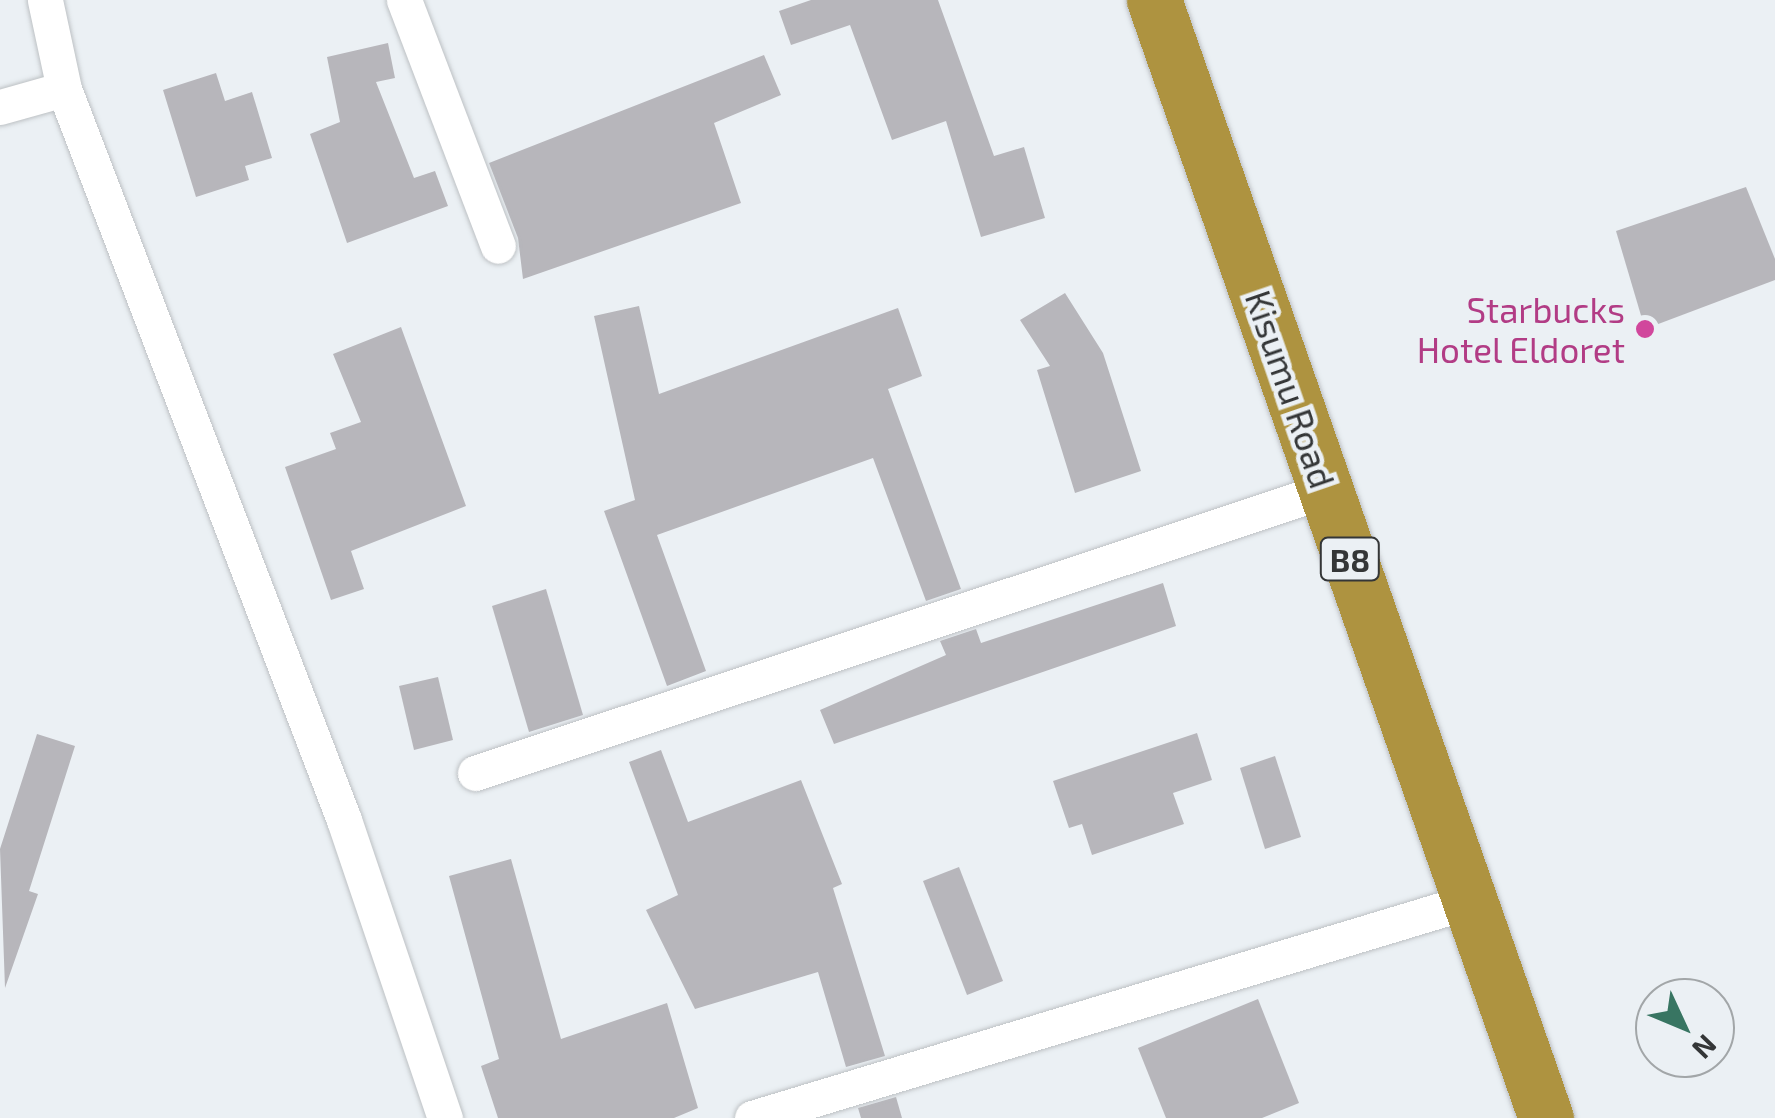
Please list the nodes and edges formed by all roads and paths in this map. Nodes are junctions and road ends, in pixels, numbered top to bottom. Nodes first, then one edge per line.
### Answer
1 (44, 0) edge
2 (404, 0) edge
3 (1154, 0) edge
4 (64, 88) junction
5 (0, 108) edge
6 (498, 246) dead end
7 (1326, 490) junction
8 (475, 773) dead end
9 (1467, 902) junction
10 (445, 1118) edge
11 (752, 1118) edge
12 (1546, 1118) edge

1 - 4 street
2 - 6 street
3 - 7 highway, Kisumu Road / B8
4 - 5 street
4 - 10 street
7 - 8 street
7 - 9 highway, Kisumu Road / B8
9 - 11 street
9 - 12 highway, Kisumu Road / B8

